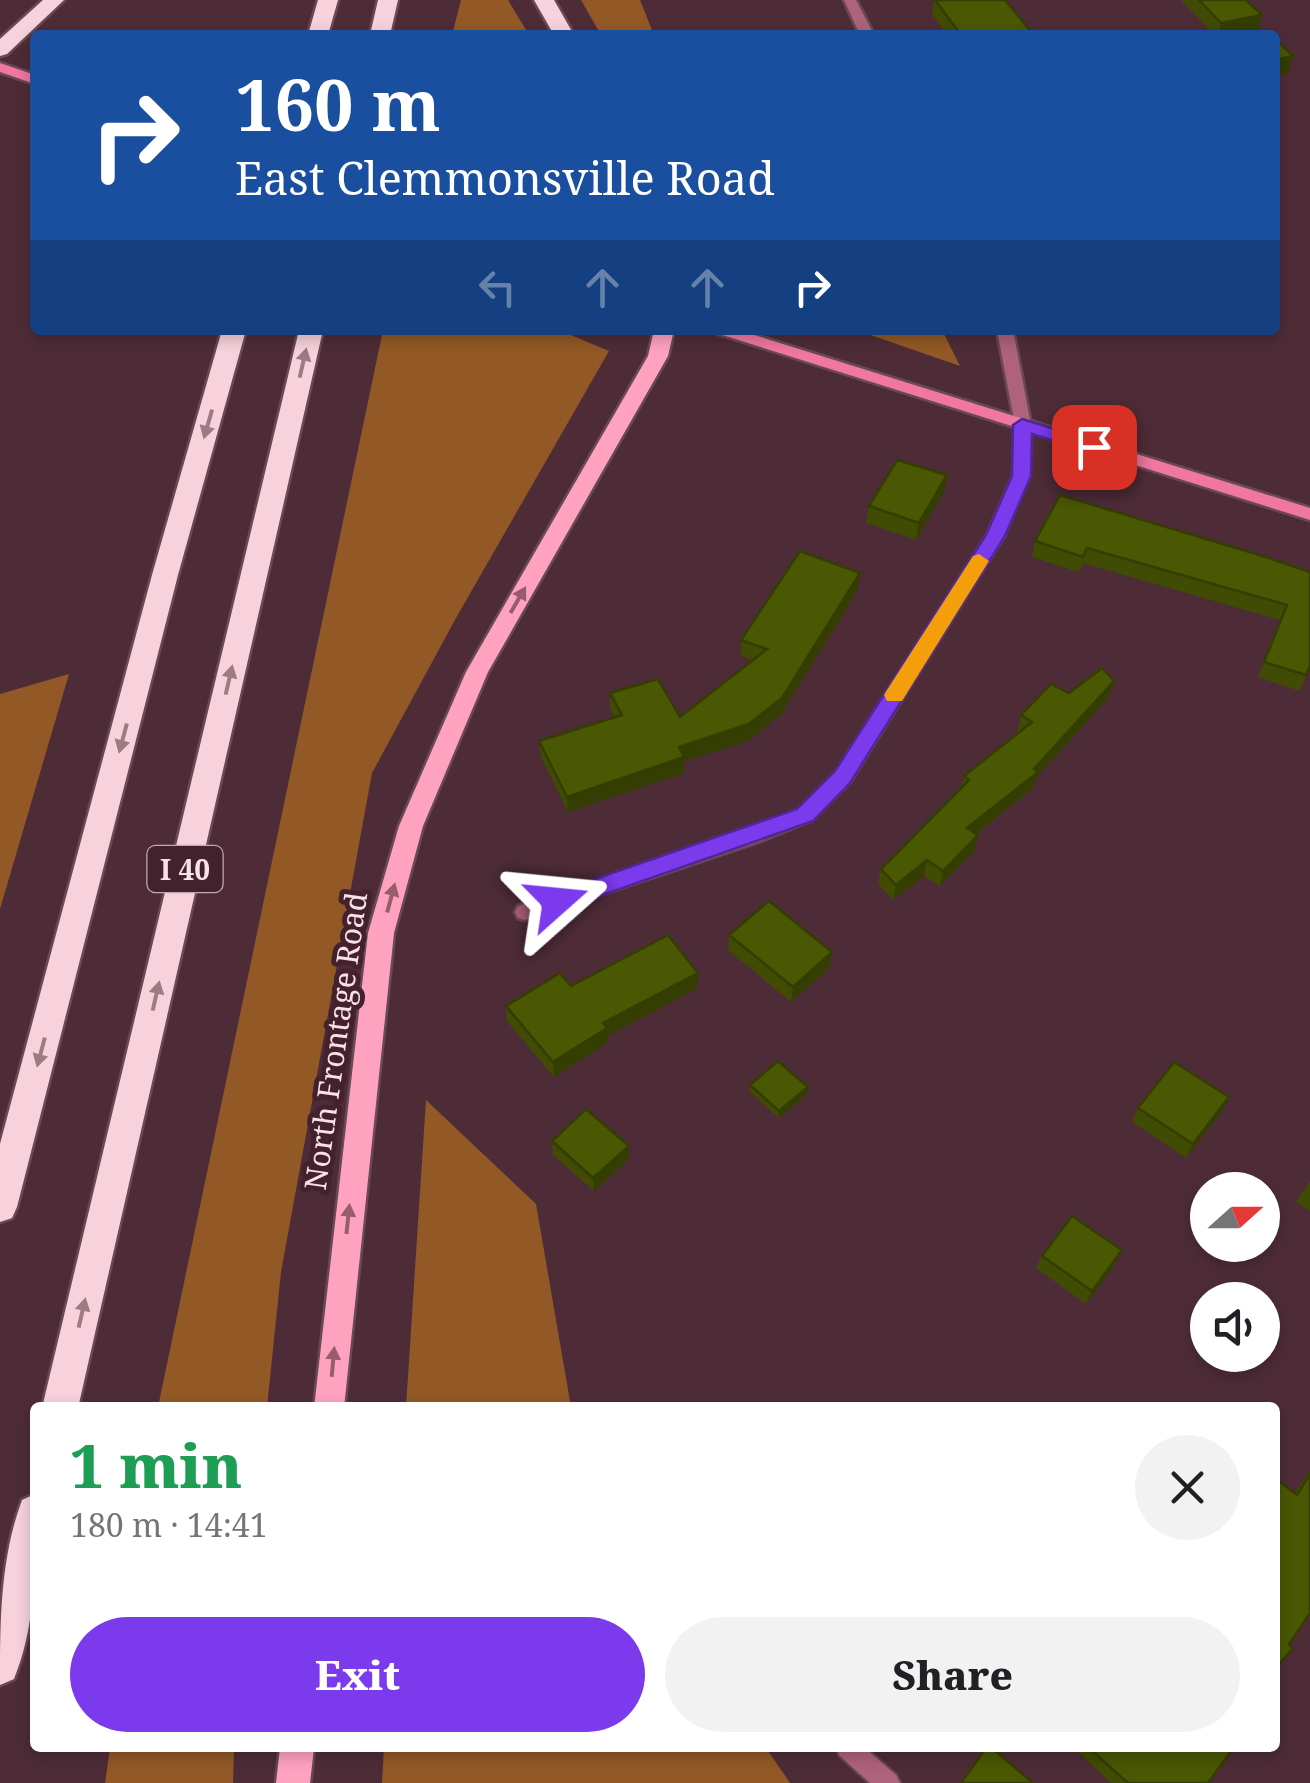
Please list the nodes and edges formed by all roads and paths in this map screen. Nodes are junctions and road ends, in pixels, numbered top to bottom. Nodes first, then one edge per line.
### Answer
1 (54, 0) edge
2 (328, 0) edge
3 (388, 0) edge
4 (544, 0) edge
5 (850, 0) edge
6 (319, 30) edge
7 (381, 30) edge
8 (561, 30) edge
9 (865, 30) edge
10 (0, 50) edge
11 (0, 67) edge
12 (30, 78) edge
13 (233, 335) edge
14 (310, 335) edge
15 (663, 335) edge
16 (737, 335) edge
17 (1006, 335) edge
18 (1022, 425) junction
19 (1310, 514) edge
20 (525, 912) dead end
21 (0, 1207) edge
22 (61, 1402) edge
23 (330, 1402) edge
24 (30, 1535) edge
25 (0, 1665) edge
26 (296, 1752) edge
27 (853, 1752) edge
28 (293, 1783) edge
29 (888, 1783) edge

1 - 10 highway
2 - 6 highway
3 - 7 highway
4 - 8 highway
5 - 9 street
11 - 12 main road
13 -> 21 highway
22 -> 14 highway, I 40
23 -> 15 main road, North Frontage Road
16 - 18 main road
17 - 18 street
18 - 19 main road
18 - 20 street
24 - 25 highway
26 - 28 main road
27 - 29 lane

